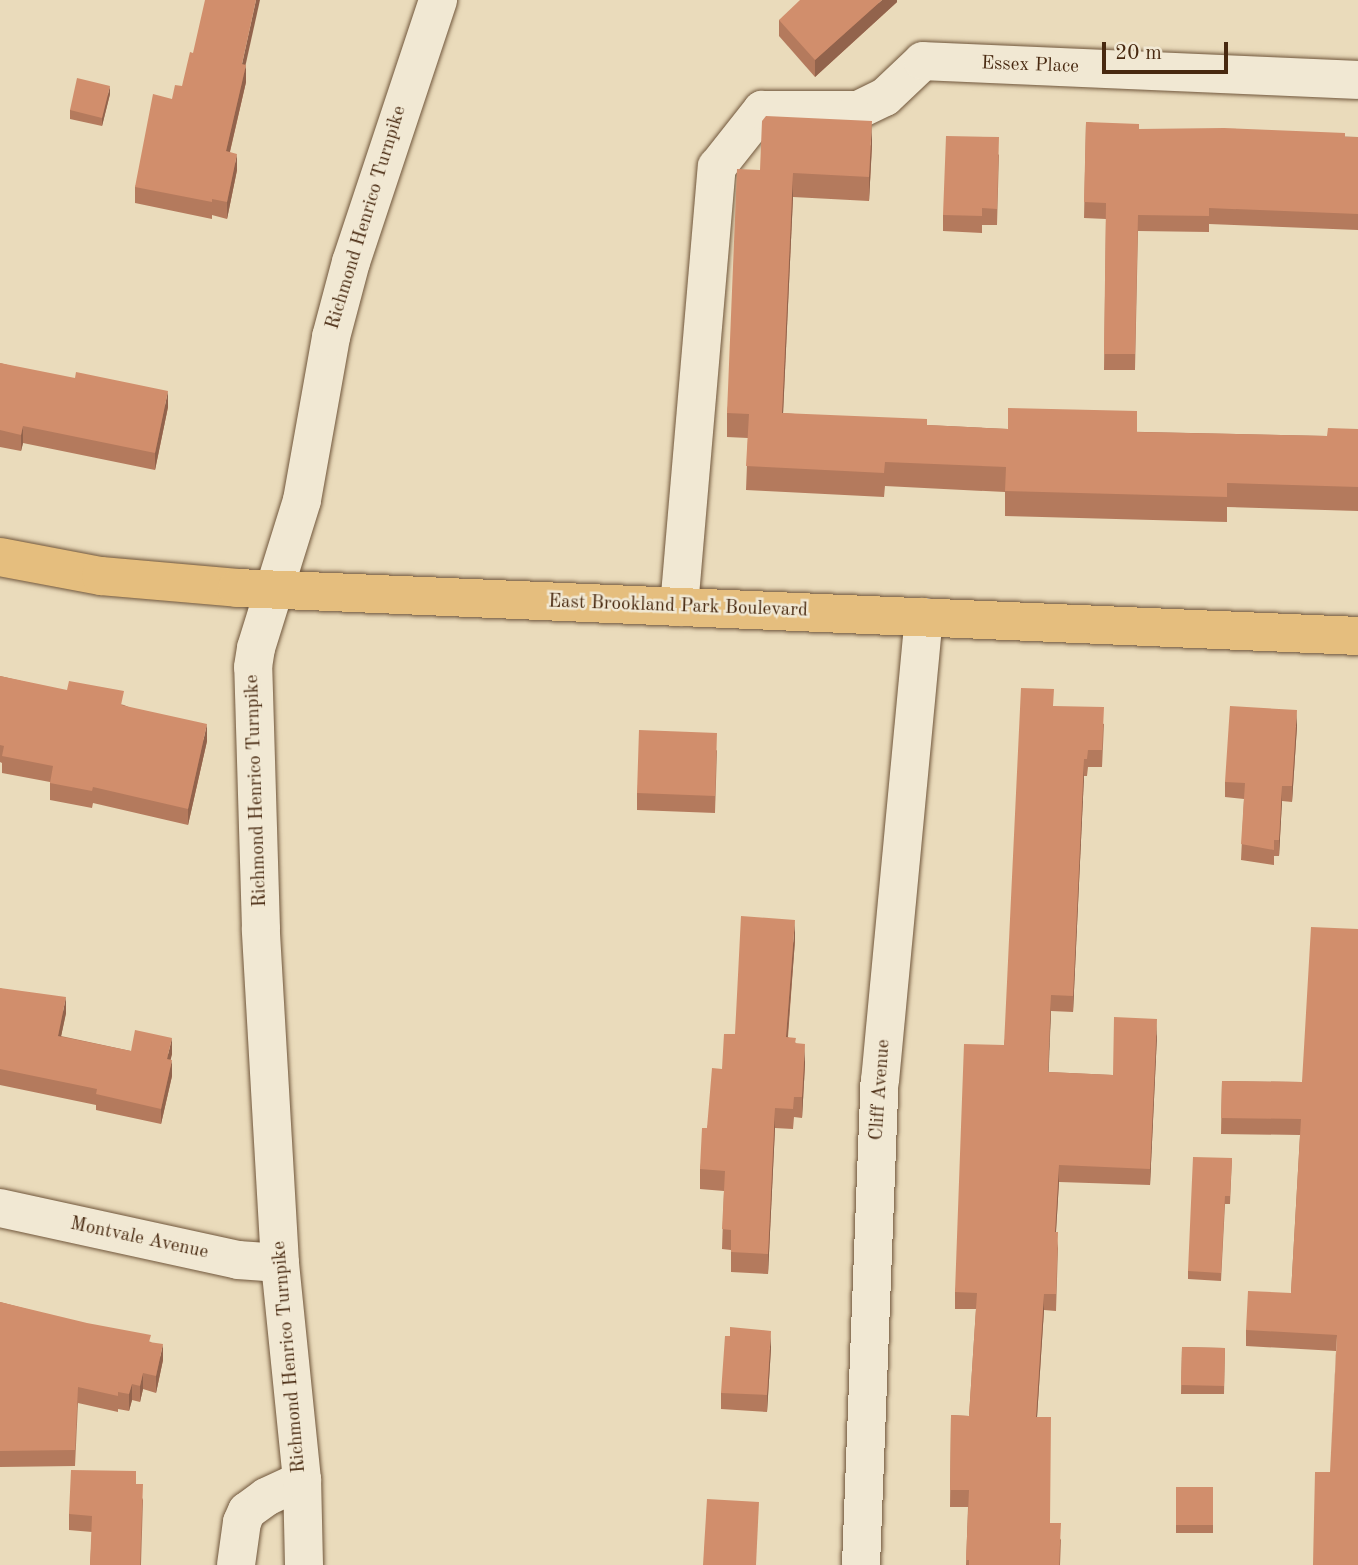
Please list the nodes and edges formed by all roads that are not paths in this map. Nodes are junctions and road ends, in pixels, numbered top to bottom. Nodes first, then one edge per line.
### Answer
1 (438, 0) edge
2 (1358, 80) edge
3 (0, 557) edge
4 (274, 590) junction
5 (678, 607) junction
6 (924, 617) junction
7 (1358, 636) edge
8 (0, 1208) edge
9 (280, 1263) junction
10 (302, 1479) junction
11 (236, 1565) edge
12 (304, 1565) edge
13 (861, 1565) edge

1 - 4 street, Richmond Henrico Turnpike
2 - 5 street, Essex Place
3 - 4 main road, East Brookland Park Boulevard
4 - 5 main road, East Brookland Park Boulevard
4 - 9 street, Richmond Henrico Turnpike
5 - 6 main road, East Brookland Park Boulevard
6 - 7 main road, East Brookland Park Boulevard
6 - 13 street, Cliff Avenue
8 - 9 street, Montvale Avenue
9 - 10 street, Richmond Henrico Turnpike
10 - 11 street
10 - 12 street, Richmond Henrico Turnpike

